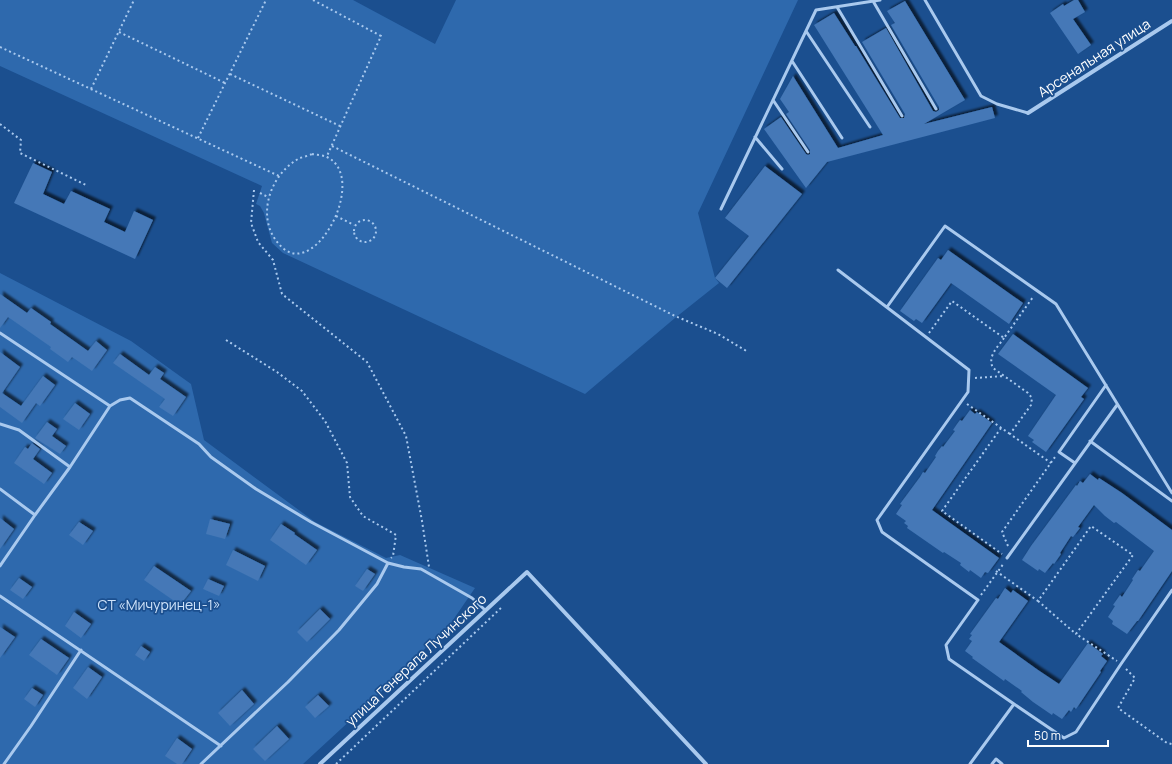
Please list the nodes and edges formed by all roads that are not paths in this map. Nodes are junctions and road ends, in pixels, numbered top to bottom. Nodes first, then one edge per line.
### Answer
1 (880, 0) edge
2 (926, 0) edge
3 (873, 1) junction
4 (838, 7) junction
5 (1172, 21) edge
6 (806, 31) junction
7 (792, 62) junction
8 (773, 100) junction
9 (936, 109) dead end
10 (1028, 113) joint
11 (902, 116) dead end
12 (870, 127) dead end
13 (755, 137) junction
14 (842, 138) dead end
15 (808, 152) dead end
16 (782, 169) dead end
17 (721, 209) dead end
18 (838, 270) dead end
19 (886, 307) junction
20 (0, 333) edge
21 (1106, 385) junction
22 (1117, 405) junction
23 (110, 406) junction
24 (0, 424) edge
25 (1090, 442) junction
26 (1075, 463) junction
27 (70, 467) junction
28 (0, 490) edge
29 (1172, 493) edge
30 (1172, 501) edge
31 (35, 516) junction
32 (1008, 558) road end
33 (388, 563) junction
34 (0, 566) edge
35 (1172, 590) edge
36 (0, 596) edge
37 (485, 610) junction
38 (81, 650) junction
39 (1014, 704) junction
40 (221, 746) junction
41 (4, 764) edge
42 (201, 764) edge
43 (320, 764) edge
44 (706, 764) edge
45 (970, 764) edge
46 (992, 764) edge
47 (1002, 764) edge

1 - 3 lane
2 - 10 lane
3 - 4 lane
3 - 9 lane
4 - 6 lane
4 - 11 lane
5 - 10 street, Арсенальная улица
6 - 7 lane
6 - 12 lane
7 - 8 lane
7 - 14 lane
8 - 13 lane
8 - 15 lane
13 - 16 lane
13 - 17 lane
18 - 19 lane
19 - 21 lane
19 - 39 lane
20 - 23 lane
21 - 22 lane
21 - 26 lane
22 - 25 lane
22 - 29 lane
23 - 27 lane
23 - 33 lane
24 - 27 lane
25 - 26 lane
25 - 30 lane
26 - 32 lane
27 - 31 lane
28 - 31 lane
31 - 34 lane
33 - 37 lane
33 - 40 lane
35 - 39 lane
36 - 38 lane
37 - 43 street, улица Генерала Лучинского
37 - 44 street, улица Генерала Лучинского
38 - 40 lane
38 - 41 lane
39 - 45 lane
40 - 42 lane
46 - 47 lane

